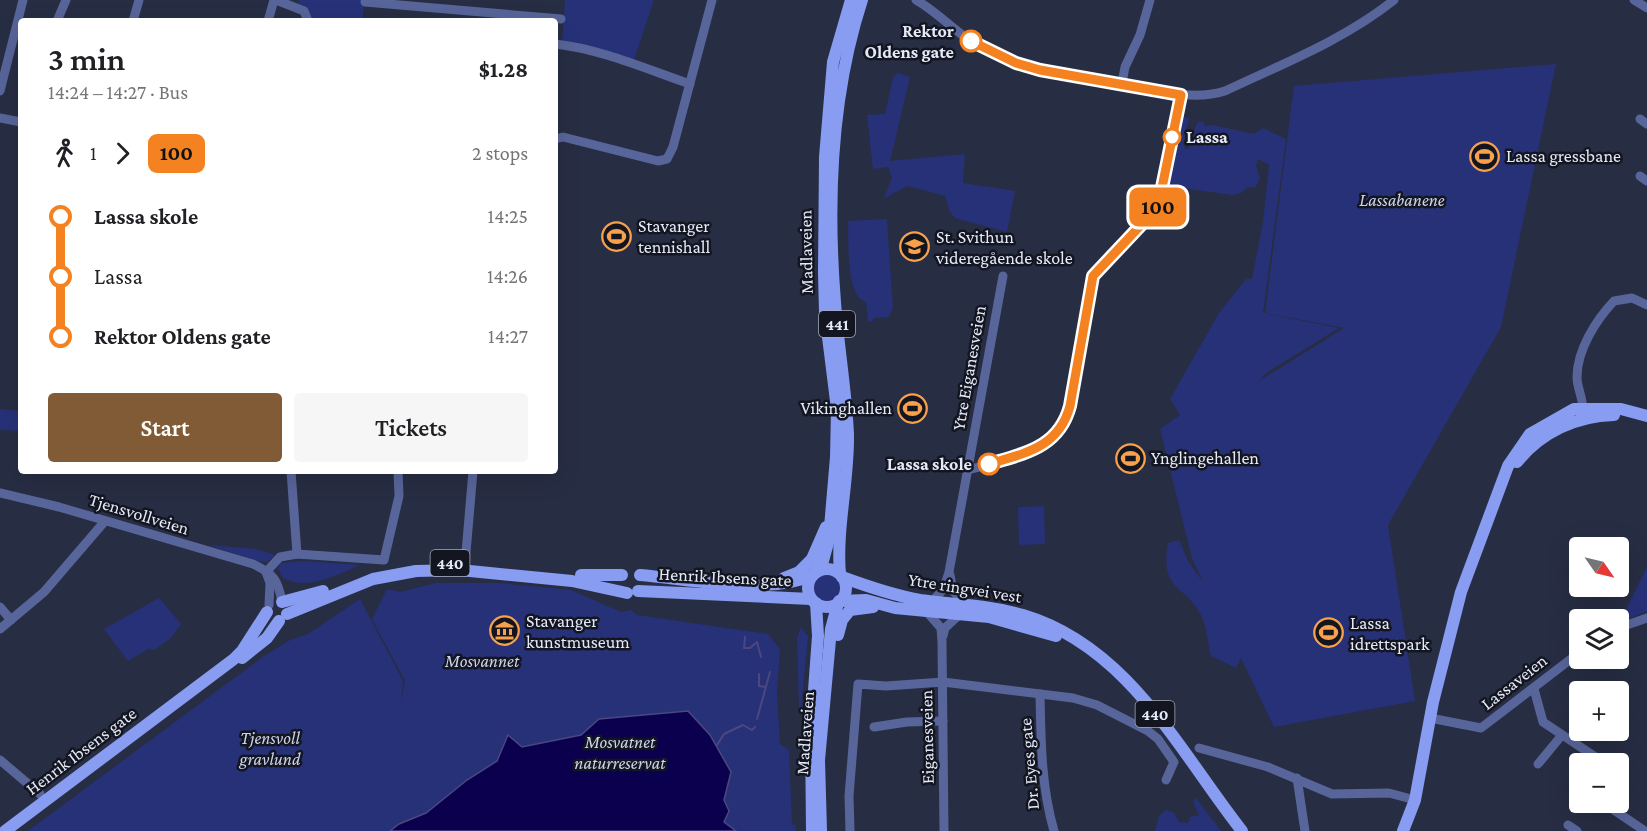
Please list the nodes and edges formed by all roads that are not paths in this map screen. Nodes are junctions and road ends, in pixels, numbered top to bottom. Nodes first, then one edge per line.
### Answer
1 (23, 0) edge
2 (66, 0) edge
3 (139, 0) edge
4 (275, 0) edge
5 (712, 0) edge
6 (850, 0) edge
7 (862, 0) edge
8 (916, 0) edge
9 (1150, 0) edge
10 (1394, 0) edge
11 (1634, 0) edge
12 (365, 2) dead end
13 (1647, 8) edge
14 (18, 18) edge
15 (58, 18) edge
16 (134, 18) edge
17 (268, 18) edge
18 (308, 18) edge
19 (517, 18) edge
20 (558, 19) edge
21 (561, 19) dead end
22 (18, 20) edge
23 (558, 44) edge
24 (1122, 83) junction
25 (690, 84) junction
26 (0, 92) edge
27 (1181, 95) junction
28 (0, 118) edge
29 (18, 121) edge
30 (558, 137) edge
31 (1003, 276) dead end
32 (1647, 305) edge
33 (1580, 411) junction
34 (1647, 416) edge
35 (967, 470) junction
36 (291, 474) edge
37 (398, 474) edge
38 (473, 474) edge
39 (0, 493) edge
40 (105, 521) junction
41 (831, 521) junction
42 (297, 554) junction
43 (465, 564) junction
44 (266, 572) junction
45 (949, 572) junction
46 (814, 574) junction
47 (622, 575) junction
48 (640, 575) junction
49 (841, 576) junction
50 (769, 583) junction
51 (632, 592) junction
52 (814, 601) junction
53 (838, 602) junction
54 (0, 607) edge
55 (930, 607) junction
56 (895, 608) junction
57 (268, 609) junction
58 (963, 609) junction
59 (283, 610) junction
60 (1647, 618) edge
61 (11, 620) junction
62 (1629, 624) edge
63 (0, 629) edge
64 (942, 642) junction
65 (830, 648) junction
66 (1569, 661) edge
67 (943, 682) junction
68 (1534, 689) junction
69 (1040, 694) junction
70 (179, 700) junction
71 (1430, 718) junction
72 (943, 721) junction
73 (874, 727) dead end
74 (1562, 735) junction
75 (1199, 748) dead end
76 (1589, 753) edge
77 (0, 760) edge
78 (1538, 764) dead end
79 (1297, 778) junction
80 (1166, 780) dead end
81 (40, 794) dead end
82 (1415, 800) junction
83 (1618, 813) edge
84 (1568, 825) dead end
85 (5, 831) edge
86 (812, 831) edge
87 (821, 831) edge
88 (850, 831) edge
89 (944, 831) edge
90 (1054, 831) edge
91 (1235, 831) edge
92 (1242, 831) edge
93 (1305, 831) edge
94 (1403, 831) edge
95 (1577, 831) edge
96 (1645, 831) edge

1 - 14 street
2 - 15 street
3 - 16 street
4 - 17 street
4 - 18 street
5 - 25 street
6 - 41 main road, Madlaveien / 441
7 - 49 main road, Madlaveien / 441
8 - 24 street
9 - 24 street
10 - 27 street
11 - 13 street
12 - 19 street
20 - 21 street
22 - 26 street
23 - 25 street
24 - 27 street
25 - 30 street
27 - 35 street
28 - 29 street
31 - 35 street, Ytre Eiganesveien
32 - 33 street
33 - 34 main road
33 - 71 main road
35 - 45 street, Ytre Eiganesveien
36 - 42 street
37 - 42 street
38 - 43 street
39 - 40 street, Tjensvollveien
40 - 44 street, Tjensvollveien
40 - 61 street
41 - 46 main road, Madlaveien / 441
41 - 50 main road, 441
42 - 44 street
43 - 47 main road, 440
43 - 59 main road, 440
44 - 57 street
44 - 59 street
45 - 55 street, Ytre Eiganesveien
45 - 58 street
46 - 49 main road
46 - 50 main road, Henrik Ibsens gate / 440
46 - 52 main road, 441
47 - 48 main road, 440
47 - 51 main road
48 - 50 main road, Henrik Ibsens gate / 440
48 - 51 main road
49 - 53 main road, 441
49 - 55 main road, Ytre ringvei vest / 440
51 - 52 main road, Henrik Ibsens gate / 440
51 - 59 main road, Henrik Ibsens gate / 440
52 - 53 main road
52 - 86 main road, Madlaveien / 441
53 - 56 main road, Ytre ringvei vest / 440
53 - 65 main road, Madlaveien / 441
54 - 61 street
55 - 56 main road, Ytre ringvei vest / 440
55 - 58 main road, Ytre ringvei vest / 440
55 - 64 street, Eiganesveien
56 - 65 main road, 441
57 - 59 main road, 440
57 - 59 main road
57 - 70 main road, Henrik Ibsens gate / 440
58 - 64 street
58 - 91 main road, Ytre ringvei vest / 440
58 - 92 main road, Ytre ringvei vest / 440
59 - 70 main road, Henrik Ibsens gate / 440
60 - 62 street
61 - 63 street
64 - 67 street, Eiganesveien
65 - 87 main road, Madlaveien / 441
66 - 68 street, Lassaveien
67 - 69 street
67 - 72 street, Eiganesveien
67 - 88 street
68 - 71 street, Lassaveien
68 - 74 street
69 - 80 street
69 - 90 street, Dr. Eyes gate
70 - 85 main road, Henrik Ibsens gate / 440
71 - 82 main road
72 - 73 street
72 - 89 street, Eiganesveien
74 - 76 street
74 - 78 street
75 - 79 street
77 - 81 street
79 - 82 street
79 - 93 street
82 - 94 main road
83 - 96 street
84 - 95 street

